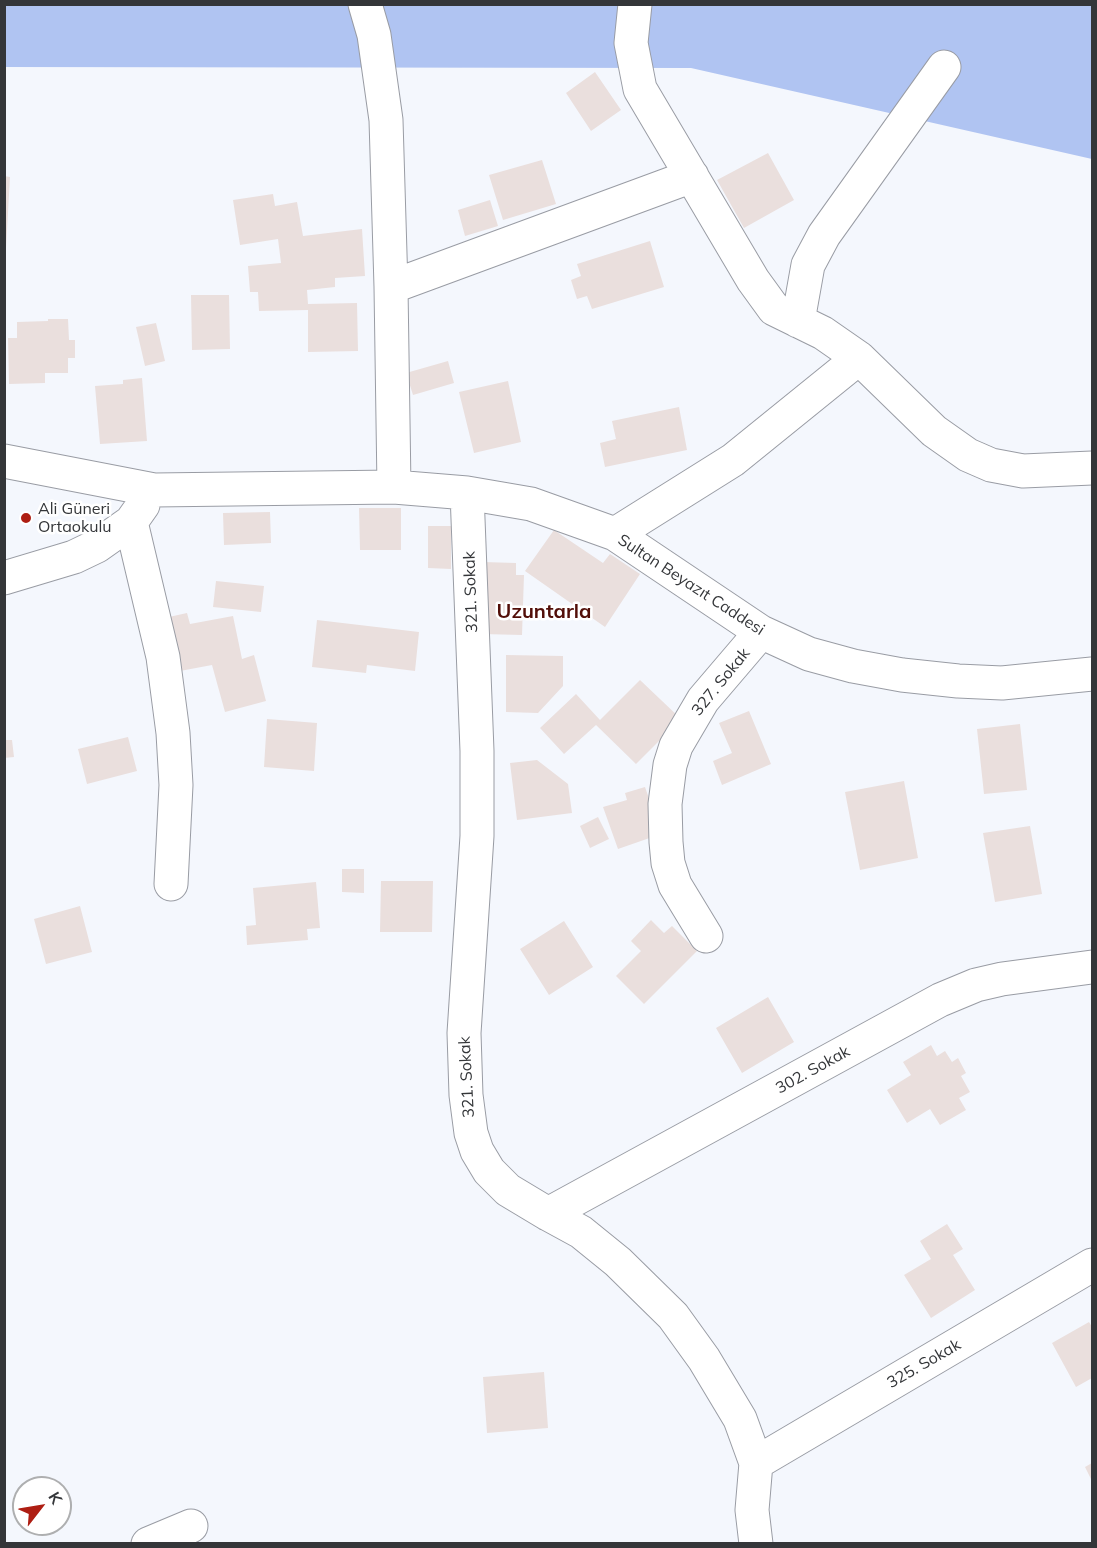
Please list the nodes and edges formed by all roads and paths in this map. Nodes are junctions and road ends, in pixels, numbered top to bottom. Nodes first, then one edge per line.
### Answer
1 (365, 4) edge
2 (635, 4) edge
3 (944, 67) dead end
4 (692, 176) junction
5 (391, 287) junction
6 (798, 321) junction
7 (859, 358) junction
8 (4, 461) edge
9 (1092, 468) edge
10 (394, 487) junction
11 (154, 490) junction
12 (467, 493) junction
13 (131, 522) junction
14 (615, 534) junction
15 (4, 578) edge
16 (761, 632) junction
17 (1092, 674) edge
18 (171, 884) dead end
19 (706, 936) dead end
20 (1092, 968) edge
21 (548, 1214) junction
22 (1092, 1265) edge
23 (756, 1463) junction
24 (191, 1526) dead end
25 (148, 1544) edge
26 (756, 1544) edge

1 - 5 street
2 - 4 street
3 - 6 street
4 - 5 street
4 - 6 street
5 - 10 street
6 - 7 street
7 - 9 street
7 - 14 street
8 - 11 street, Sultan Beyazıt Caddesi
10 - 11 street, Sultan Beyazıt Caddesi
10 - 12 street, Sultan Beyazıt Caddesi
11 - 13 street
12 - 14 street, Sultan Beyazıt Caddesi
12 - 21 street, 321. Sokak
13 - 15 street
13 - 18 street
14 - 16 street, Sultan Beyazıt Caddesi
16 - 17 street, Sultan Beyazıt Caddesi
16 - 19 street, 327. Sokak
20 - 21 street, 302. Sokak
21 - 23 street, 321. Sokak
22 - 23 street, 325. Sokak
23 - 26 street, 321. Sokak
24 - 25 street

